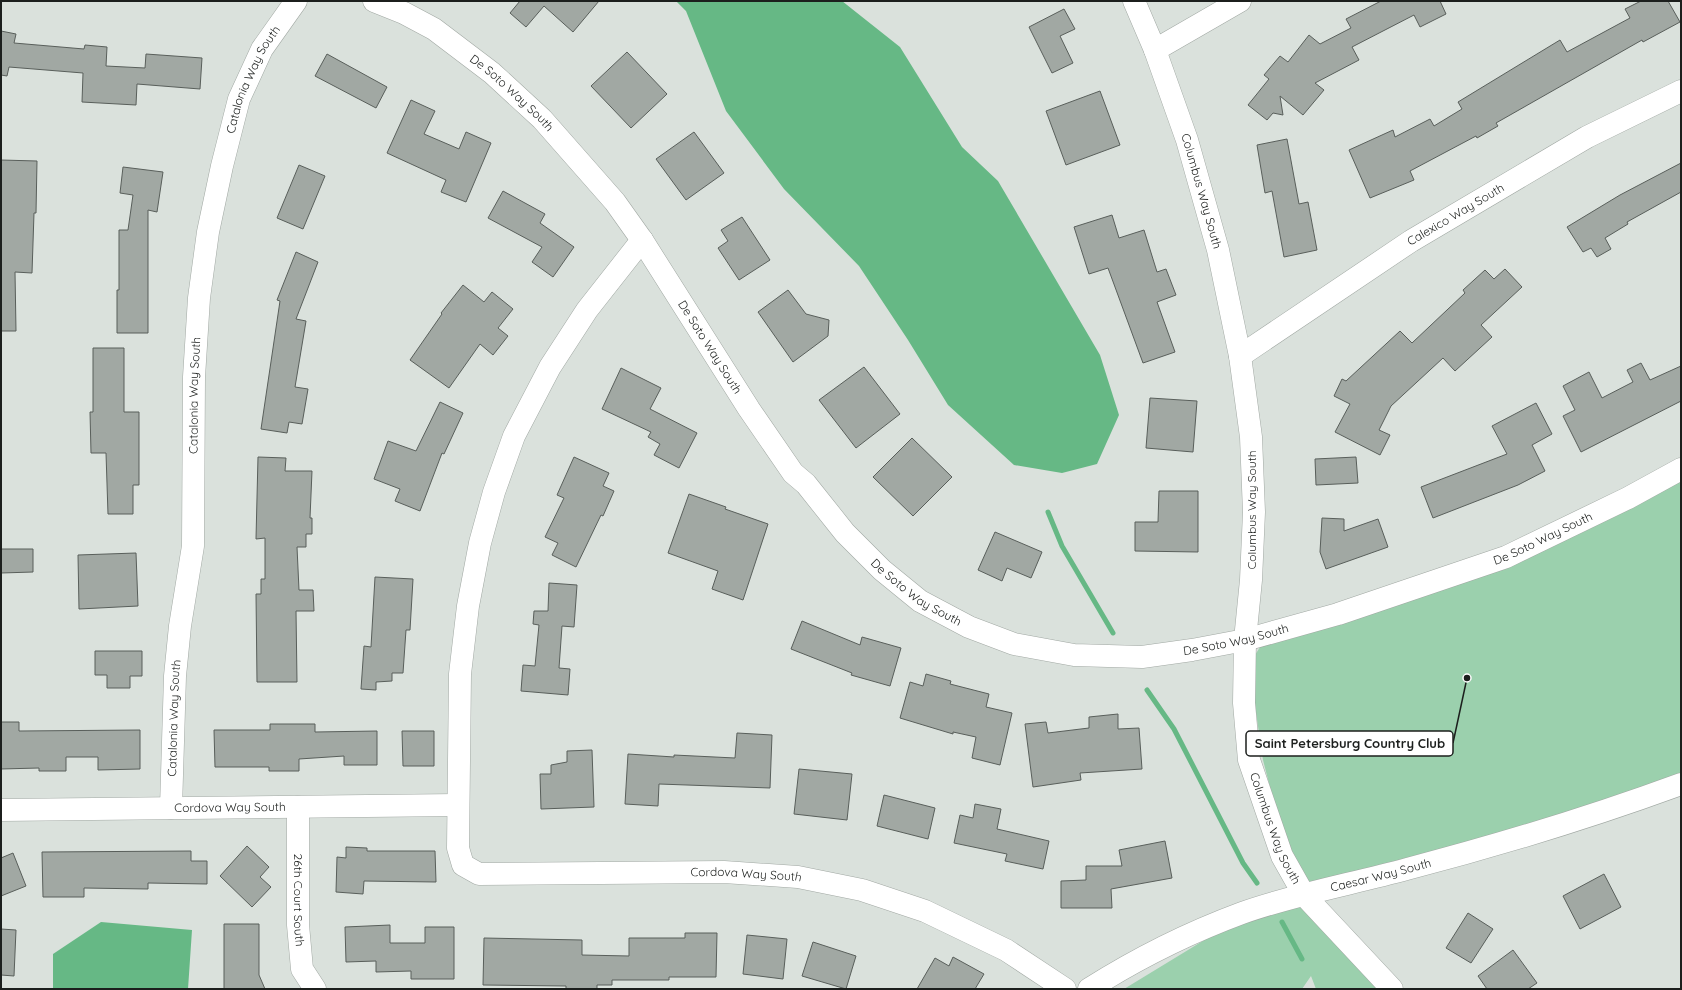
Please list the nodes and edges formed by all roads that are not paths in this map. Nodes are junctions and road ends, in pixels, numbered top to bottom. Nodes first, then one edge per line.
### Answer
1 (296, 1) edge
2 (374, 1) edge
3 (1134, 1) edge
4 (1240, 1) edge
5 (1155, 50) junction
6 (1681, 91) edge
7 (642, 240) junction
8 (1240, 356) junction
9 (1681, 469) edge
10 (1245, 640) junction
11 (1681, 784) edge
12 (458, 805) junction
13 (298, 807) junction
14 (171, 808) junction
15 (1, 810) edge
16 (1304, 895) junction
17 (315, 989) edge
18 (1065, 989) edge
19 (1089, 989) edge
20 (1392, 989) edge

1 - 14 street, Catalonia Way South
2 - 7 street, De Soto Way South
3 - 5 street, Columbus Way South
4 - 5 street
5 - 8 street, Columbus Way South
6 - 8 street, Calexico Way South
7 - 10 street, De Soto Way South
7 - 12 street, Cordova Way South
8 - 10 street, Columbus Way South
9 - 10 street, De Soto Way South
10 - 16 street, Columbus Way South
11 - 16 street, Caesar Way South
12 - 13 street, Cordova Way South
12 - 18 street, Cordova Way South
13 - 14 street, Cordova Way South
13 - 17 street, 26th Court South
14 - 15 street, Cordova Way South
16 - 19 street, Caesar Way South
16 - 20 street, Columbus Way South

